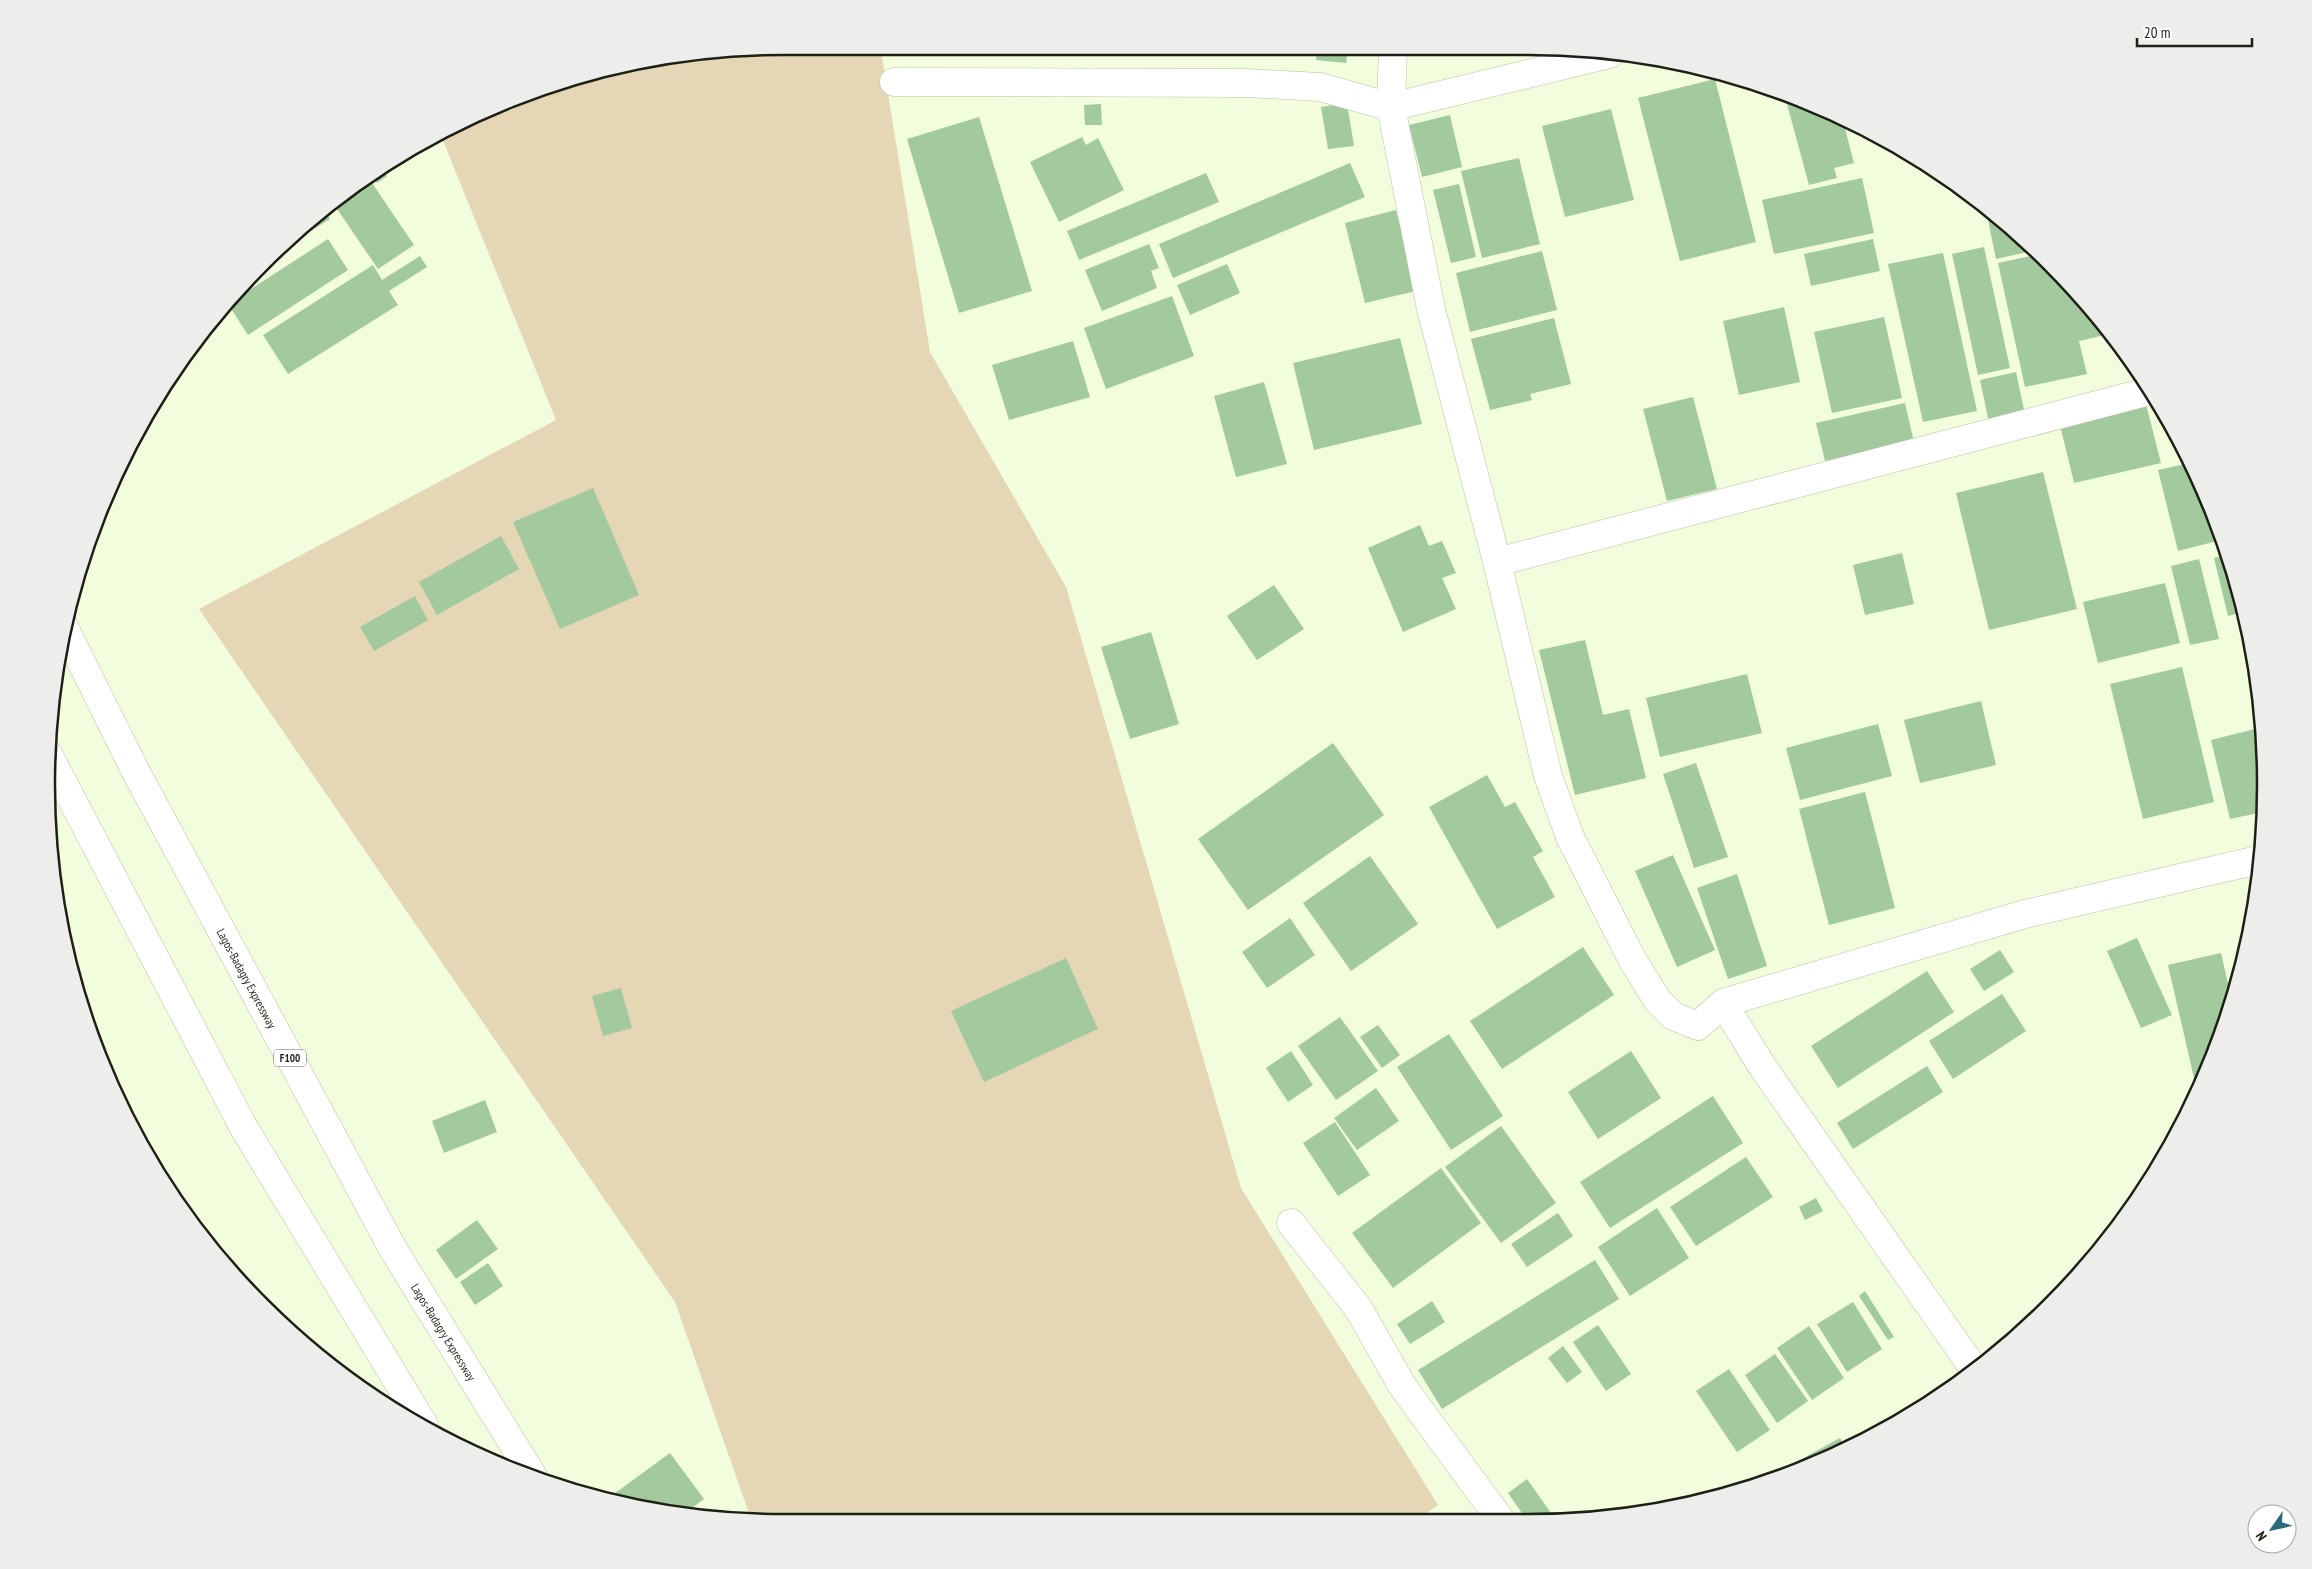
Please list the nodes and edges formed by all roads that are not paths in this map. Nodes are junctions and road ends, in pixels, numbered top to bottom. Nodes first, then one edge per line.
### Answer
1 (1393, 55) edge
2 (1592, 58) edge
3 (894, 82) dead end
4 (1392, 107) junction
5 (2143, 393) edge
6 (1498, 562) junction
7 (70, 639) edge
8 (56, 769) edge
9 (2253, 861) edge
10 (1723, 1003) junction
11 (1291, 1222) dead end
12 (1971, 1364) edge
13 (418, 1415) edge
14 (527, 1466) edge
15 (1496, 1514) edge

1 - 4 main road
2 - 4 main road
3 - 4 main road
4 - 6 main road
5 - 6 main road
6 - 10 main road
7 - 14 main road, Lagos-Badagry Expressway / F100
8 - 13 main road
9 - 10 main road
10 - 12 main road
11 - 15 main road

